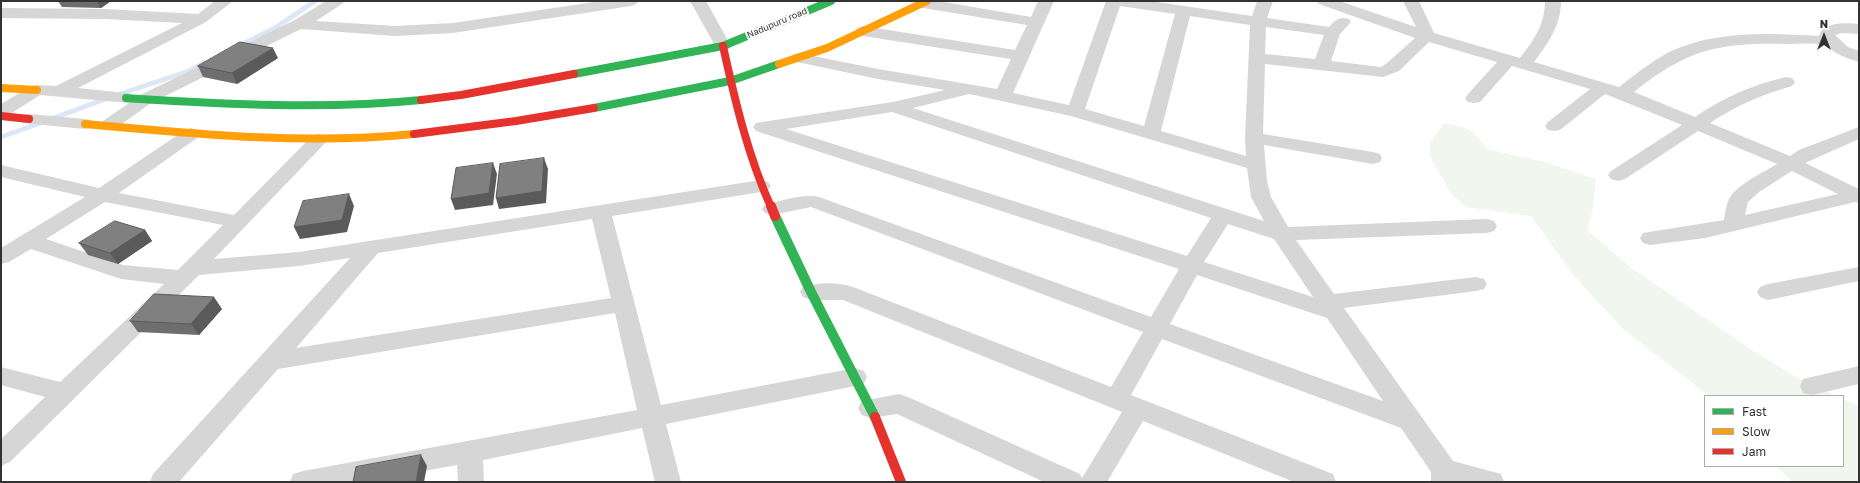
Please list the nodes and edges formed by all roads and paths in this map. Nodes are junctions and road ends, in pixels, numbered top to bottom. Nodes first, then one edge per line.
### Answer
1 (125, 1) edge
2 (225, 1) edge
3 (338, 1) edge
4 (631, 1) edge
5 (698, 1) edge
6 (831, 1) edge
7 (1046, 1) edge
8 (1114, 1) edge
9 (1119, 1) edge
10 (1324, 1) edge
11 (1411, 1) edge
12 (1553, 1) edge
13 (925, 2) edge
14 (1184, 10) junction
15 (1262, 11) edge
16 (1355, 11) junction
17 (1, 13) edge
18 (105, 14) junction
19 (201, 19) junction
20 (1036, 22) junction
21 (299, 24) junction
22 (1859, 29) edge
23 (863, 31) junction
24 (1333, 32) junction
25 (1426, 36) junction
26 (1830, 42) junction
27 (723, 46) junction
28 (1021, 56) junction
29 (1859, 57) edge
30 (798, 58) junction
31 (1257, 58) junction
32 (1515, 63) junction
33 (1321, 65) junction
34 (730, 81) junction
35 (1786, 82) dead end
36 (1603, 87) junction
37 (1, 88) edge
38 (973, 89) junction
39 (37, 90) junction
40 (58, 92) junction
41 (1622, 94) junction
42 (1003, 95) junction
43 (126, 98) joint
44 (1474, 98) dead end
45 (145, 99) junction
46 (893, 107) junction
47 (1, 112) edge
48 (1075, 112) junction
49 (1, 116) edge
50 (29, 118) joint
51 (1698, 123) junction
52 (85, 124) joint
53 (109, 125) junction
54 (1554, 126) dead end
55 (753, 128) junction
56 (1859, 132) edge
57 (191, 134) junction
58 (1151, 134) junction
59 (1254, 138) junction
60 (319, 140) junction
61 (1373, 158) dead end
62 (1791, 163) junction
63 (1256, 165) junction
64 (1, 172) edge
65 (1618, 175) dead end
66 (761, 186) junction
67 (101, 194) junction
68 (1858, 196) edge
69 (772, 209) junction
70 (601, 212) junction
71 (1223, 215) junction
72 (238, 222) junction
73 (1733, 224) junction
74 (1487, 226) dead end
75 (1281, 234) junction
76 (1650, 238) dead end
77 (29, 241) junction
78 (372, 248) junction
79 (1, 257) edge
80 (1192, 265) junction
81 (187, 273) junction
82 (1859, 274) edge
83 (1476, 284) dead end
84 (811, 292) junction
85 (1768, 292) dead end
86 (624, 304) junction
87 (1332, 307) junction
88 (1156, 327) junction
89 (271, 361) junction
90 (1859, 375) edge
91 (1, 376) edge
92 (856, 376) junction
93 (1812, 386) dead end
94 (66, 393) junction
95 (1127, 404) junction
96 (871, 408) junction
97 (651, 416) junction
98 (1410, 421) junction
99 (470, 452) junction
100 (1, 455) edge
101 (1444, 476) edge
102 (356, 477) edge
103 (163, 482) edge
104 (303, 482) edge
105 (471, 482) edge
106 (668, 482) edge
107 (902, 482) edge
108 (1070, 482) edge
109 (1093, 482) edge
110 (1323, 482) edge
111 (1491, 482) edge

1 - 18 street
2 - 19 street
3 - 21 street
4 - 21 street
5 - 27 street
6 - 27 street, Nadupuru road
7 - 20 street
8 - 48 street
9 - 14 street
10 - 16 street
11 - 25 street
12 - 32 street
13 - 20 street
13 - 23 street
14 - 15 street
14 - 58 street
15 - 24 street
15 - 31 street
16 - 24 street
16 - 25 street
17 - 18 street
18 - 19 street
19 - 40 street
20 - 28 street
21 - 45 street
22 - 26 street
23 - 28 street
23 - 30 street
24 - 33 street
25 - 32 street
25 - 33 street
26 - 29 street
26 - 41 street
27 - 34 street
27 - 45 street, Nadupuru road
28 - 42 street
30 - 34 street
30 - 38 street
31 - 33 street
31 - 59 street
32 - 36 street
32 - 44 street
34 - 55 street
34 - 60 street
35 - 51 street
36 - 41 street
36 - 54 street
37 - 39 street
38 - 42 street
38 - 46 street
39 - 40 street
39 - 47 street
40 - 43 street
41 - 51 street
42 - 48 street
43 - 45 street, Nadupuru road
45 - 53 street
46 - 55 street
46 - 71 street
48 - 58 street
49 - 50 street
50 - 52 street
51 - 62 street
51 - 65 street
52 - 53 street
53 - 57 street
55 - 66 street
55 - 80 street
56 - 62 street
57 - 60 street
57 - 67 street
58 - 63 street
59 - 61 street
59 - 63 street
60 - 72 street
62 - 68 street
62 - 73 street
63 - 75 street
64 - 67 street
66 - 69 street
66 - 70 street
67 - 72 street
67 - 77 street
68 - 73 street
69 - 84 street
69 - 88 street
70 - 78 street
70 - 86 street
71 - 75 street
71 - 80 street
72 - 81 street
73 - 76 street
74 - 75 street
75 - 87 street
77 - 79 street
77 - 81 street
78 - 81 street
78 - 89 street
80 - 87 street
80 - 88 street
81 - 94 street
82 - 85 street
83 - 87 street
84 - 92 street
84 - 95 street
86 - 89 street
86 - 97 street
87 - 98 street
88 - 95 street
88 - 98 street
89 - 103 street
90 - 93 street
91 - 94 street
92 - 96 street
92 - 97 street
94 - 100 street
95 - 109 street
95 - 110 street
96 - 107 street
96 - 108 street
97 - 99 street
97 - 106 street
98 - 101 street
99 - 102 street
99 - 105 street
101 - 111 street
102 - 104 street

